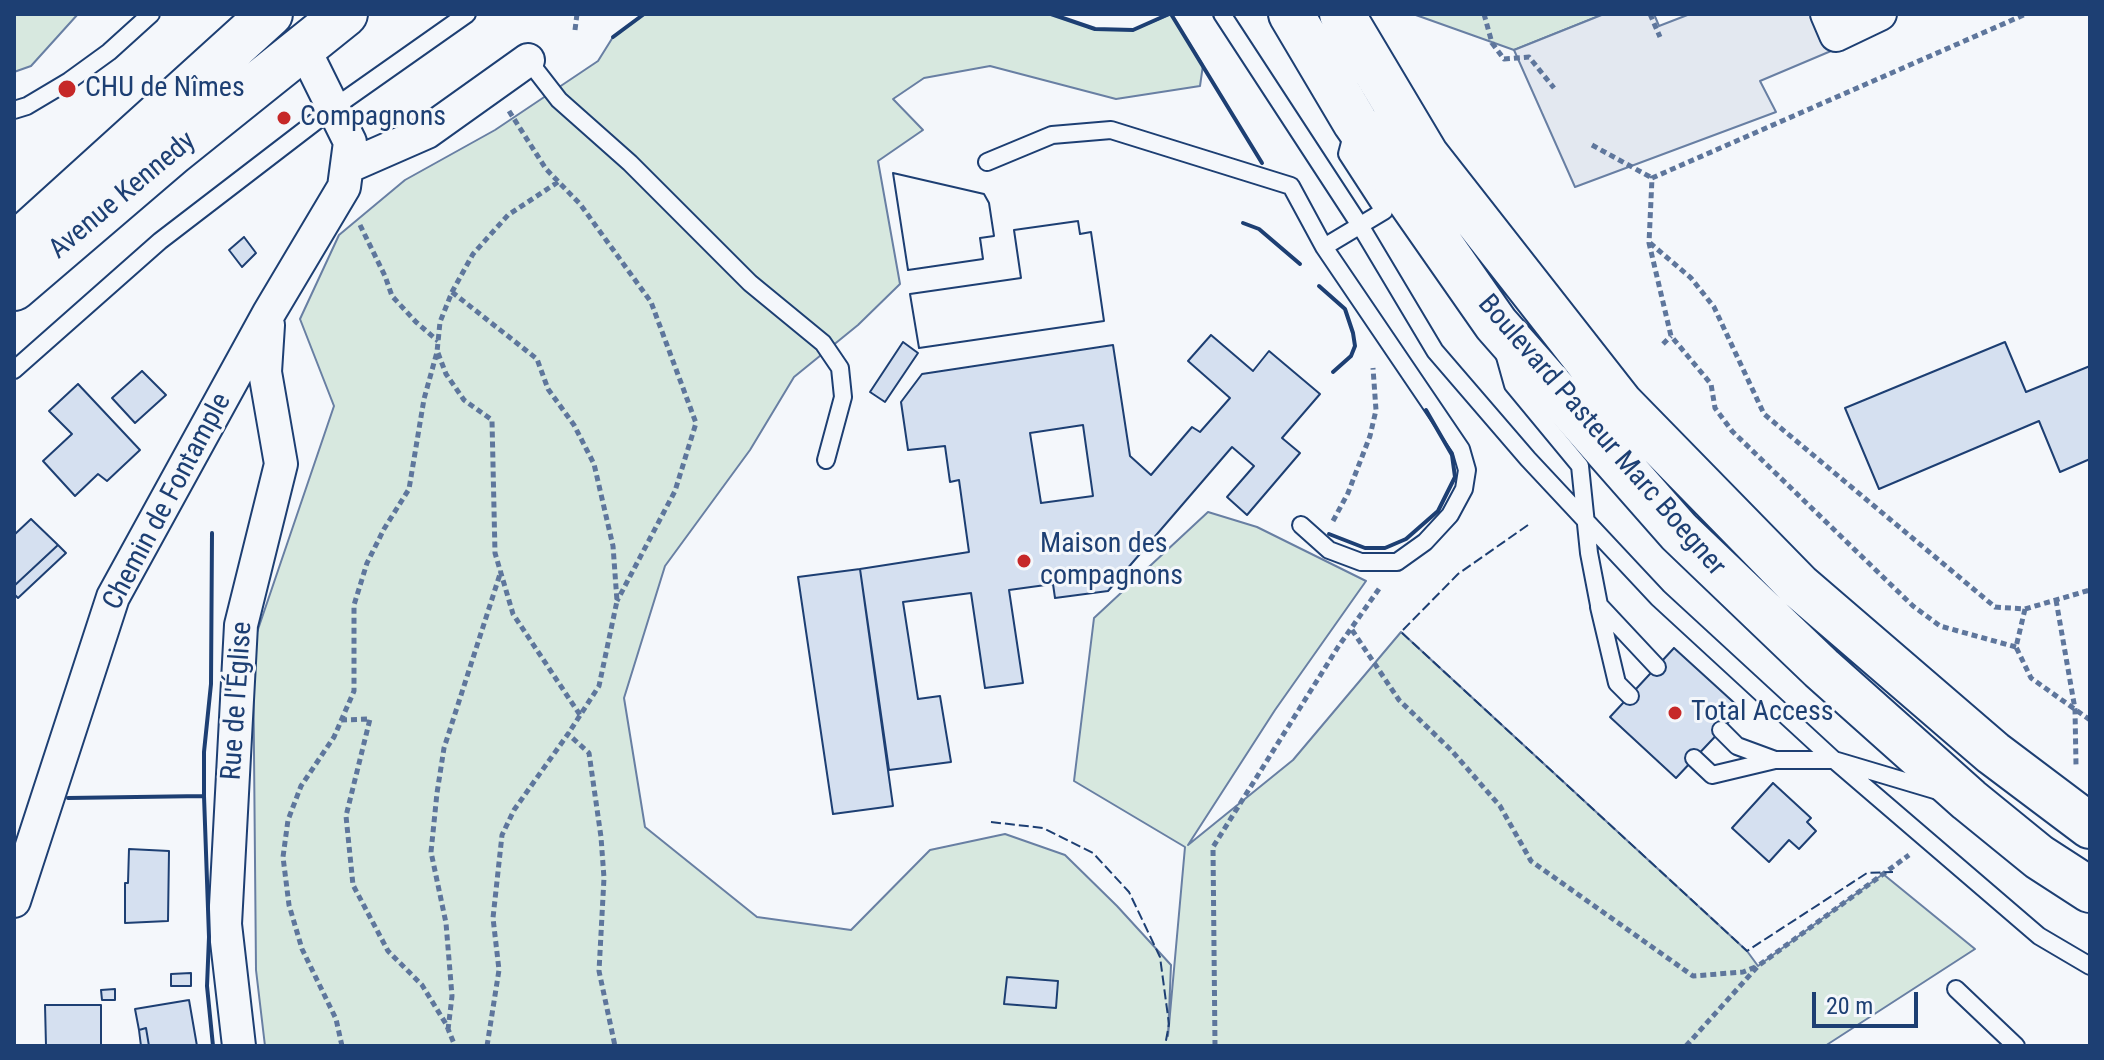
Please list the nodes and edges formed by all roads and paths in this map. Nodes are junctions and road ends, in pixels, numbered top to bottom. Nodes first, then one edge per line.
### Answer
1 (151, 14) edge
2 (270, 14) edge
3 (345, 14) edge
4 (467, 14) edge
5 (577, 14) edge
6 (1222, 14) edge
7 (1291, 14) edge
8 (1342, 14) edge
9 (1484, 14) edge
10 (1650, 14) edge
11 (1880, 14) edge
12 (2026, 14) edge
13 (1831, 24) edge
14 (575, 30) dead end
15 (1660, 37) dead end
16 (304, 49) junction
17 (528, 60) joint
18 (493, 86) junction
19 (1554, 88) dead end
20 (332, 109) junction
21 (14, 110) edge
22 (1355, 122) junction
23 (1592, 145) dead end
24 (987, 162) dead end
25 (347, 167) junction
26 (1652, 178) junction
27 (558, 182) junction
28 (1361, 227) junction
29 (368, 242) dead end
30 (1649, 243) junction
31 (14, 246) edge
32 (1324, 247) junction
33 (14, 288) edge
34 (452, 292) junction
35 (269, 313) junction
36 (1496, 324) junction
37 (1385, 334) junction
38 (1671, 336) junction
39 (438, 341) junction
40 (1663, 344) dead end
41 (437, 352) junction
42 (14, 370) edge
43 (826, 460) dead end
44 (1586, 522) junction
45 (1301, 525) dead end
46 (1321, 543) junction
47 (1397, 562) junction
48 (501, 571) junction
49 (2090, 590) edge
50 (2056, 600) junction
51 (617, 601) junction
52 (1599, 605) junction
53 (2025, 609) junction
54 (1352, 630) junction
55 (2016, 647) junction
56 (1657, 667) dead end
57 (1630, 696) dead end
58 (2075, 709) junction
59 (581, 715) junction
60 (341, 720) junction
61 (2090, 720) edge
62 (1721, 730) dead end
63 (568, 734) junction
64 (1694, 758) dead end
65 (1775, 760) junction
66 (1834, 760) junction
67 (2076, 766) dead end
68 (1969, 800) junction
69 (2090, 826) edge
70 (1905, 858) dead end
71 (2090, 890) edge
72 (14, 901) edge
73 (1758, 966) junction
74 (2090, 966) edge
75 (1956, 989) dead end
76 (448, 1030) junction
77 (239, 1046) edge
78 (342, 1046) edge
79 (455, 1046) edge
80 (487, 1046) edge
81 (615, 1046) edge
82 (1215, 1046) edge
83 (1686, 1046) edge
84 (2016, 1046) edge

1 - 21 lane
2 - 31 main road, Avenue Kennedy
3 - 16 main road, Avenue Kennedy
4 - 20 lane
5 - 14 path
6 - 28 lane
7 - 22 main road, Boulevard Pasteur Marc Boegner
8 - 69 main road, Boulevard Pasteur Marc Boegner
9 - 19 path
10 - 15 path
11 - 13 street
12 - 26 path
16 - 20 street
16 - 33 main road, Avenue Kennedy
17 - 18 street
17 - 43 lane
18 - 25 street
18 - 27 path
20 - 25 street
20 - 42 lane
22 - 28 lane
22 - 36 main road, Boulevard Pasteur Marc Boegner
23 - 26 path
24 - 32 lane
25 - 35 street, Chemin de Fontample
26 - 30 path
27 - 34 path
27 - 51 path
28 - 32 lane
28 - 44 lane
29 - 39 path
30 - 38 path
30 - 53 path
32 - 37 lane
34 - 39 path
34 - 51 path
35 - 72 street, Chemin de Fontample
35 - 77 street, Rue de l'Église
36 - 44 lane
36 - 68 main road, Boulevard Pasteur Marc Boegner
37 - 46 path
37 - 47 lane
38 - 40 path
38 - 55 path
39 - 41 path
41 - 48 path
41 - 60 path
44 - 52 lane
44 - 66 lane
45 - 46 lane
46 - 47 lane
47 - 54 path
48 - 59 path
48 - 76 path
49 - 50 path
50 - 53 path
50 - 58 path
51 - 59 path
52 - 56 lane
52 - 57 lane
53 - 55 path
54 - 73 path
54 - 82 path
55 - 58 path
58 - 61 path
58 - 67 path
59 - 63 path
60 - 76 path
60 - 78 path
62 - 65 lane
63 - 80 path
63 - 81 path
64 - 65 lane
65 - 66 lane
66 - 68 lane
66 - 74 lane
68 - 71 main road, Boulevard Pasteur Marc Boegner
70 - 73 path
73 - 83 path
75 - 84 lane
76 - 79 path

